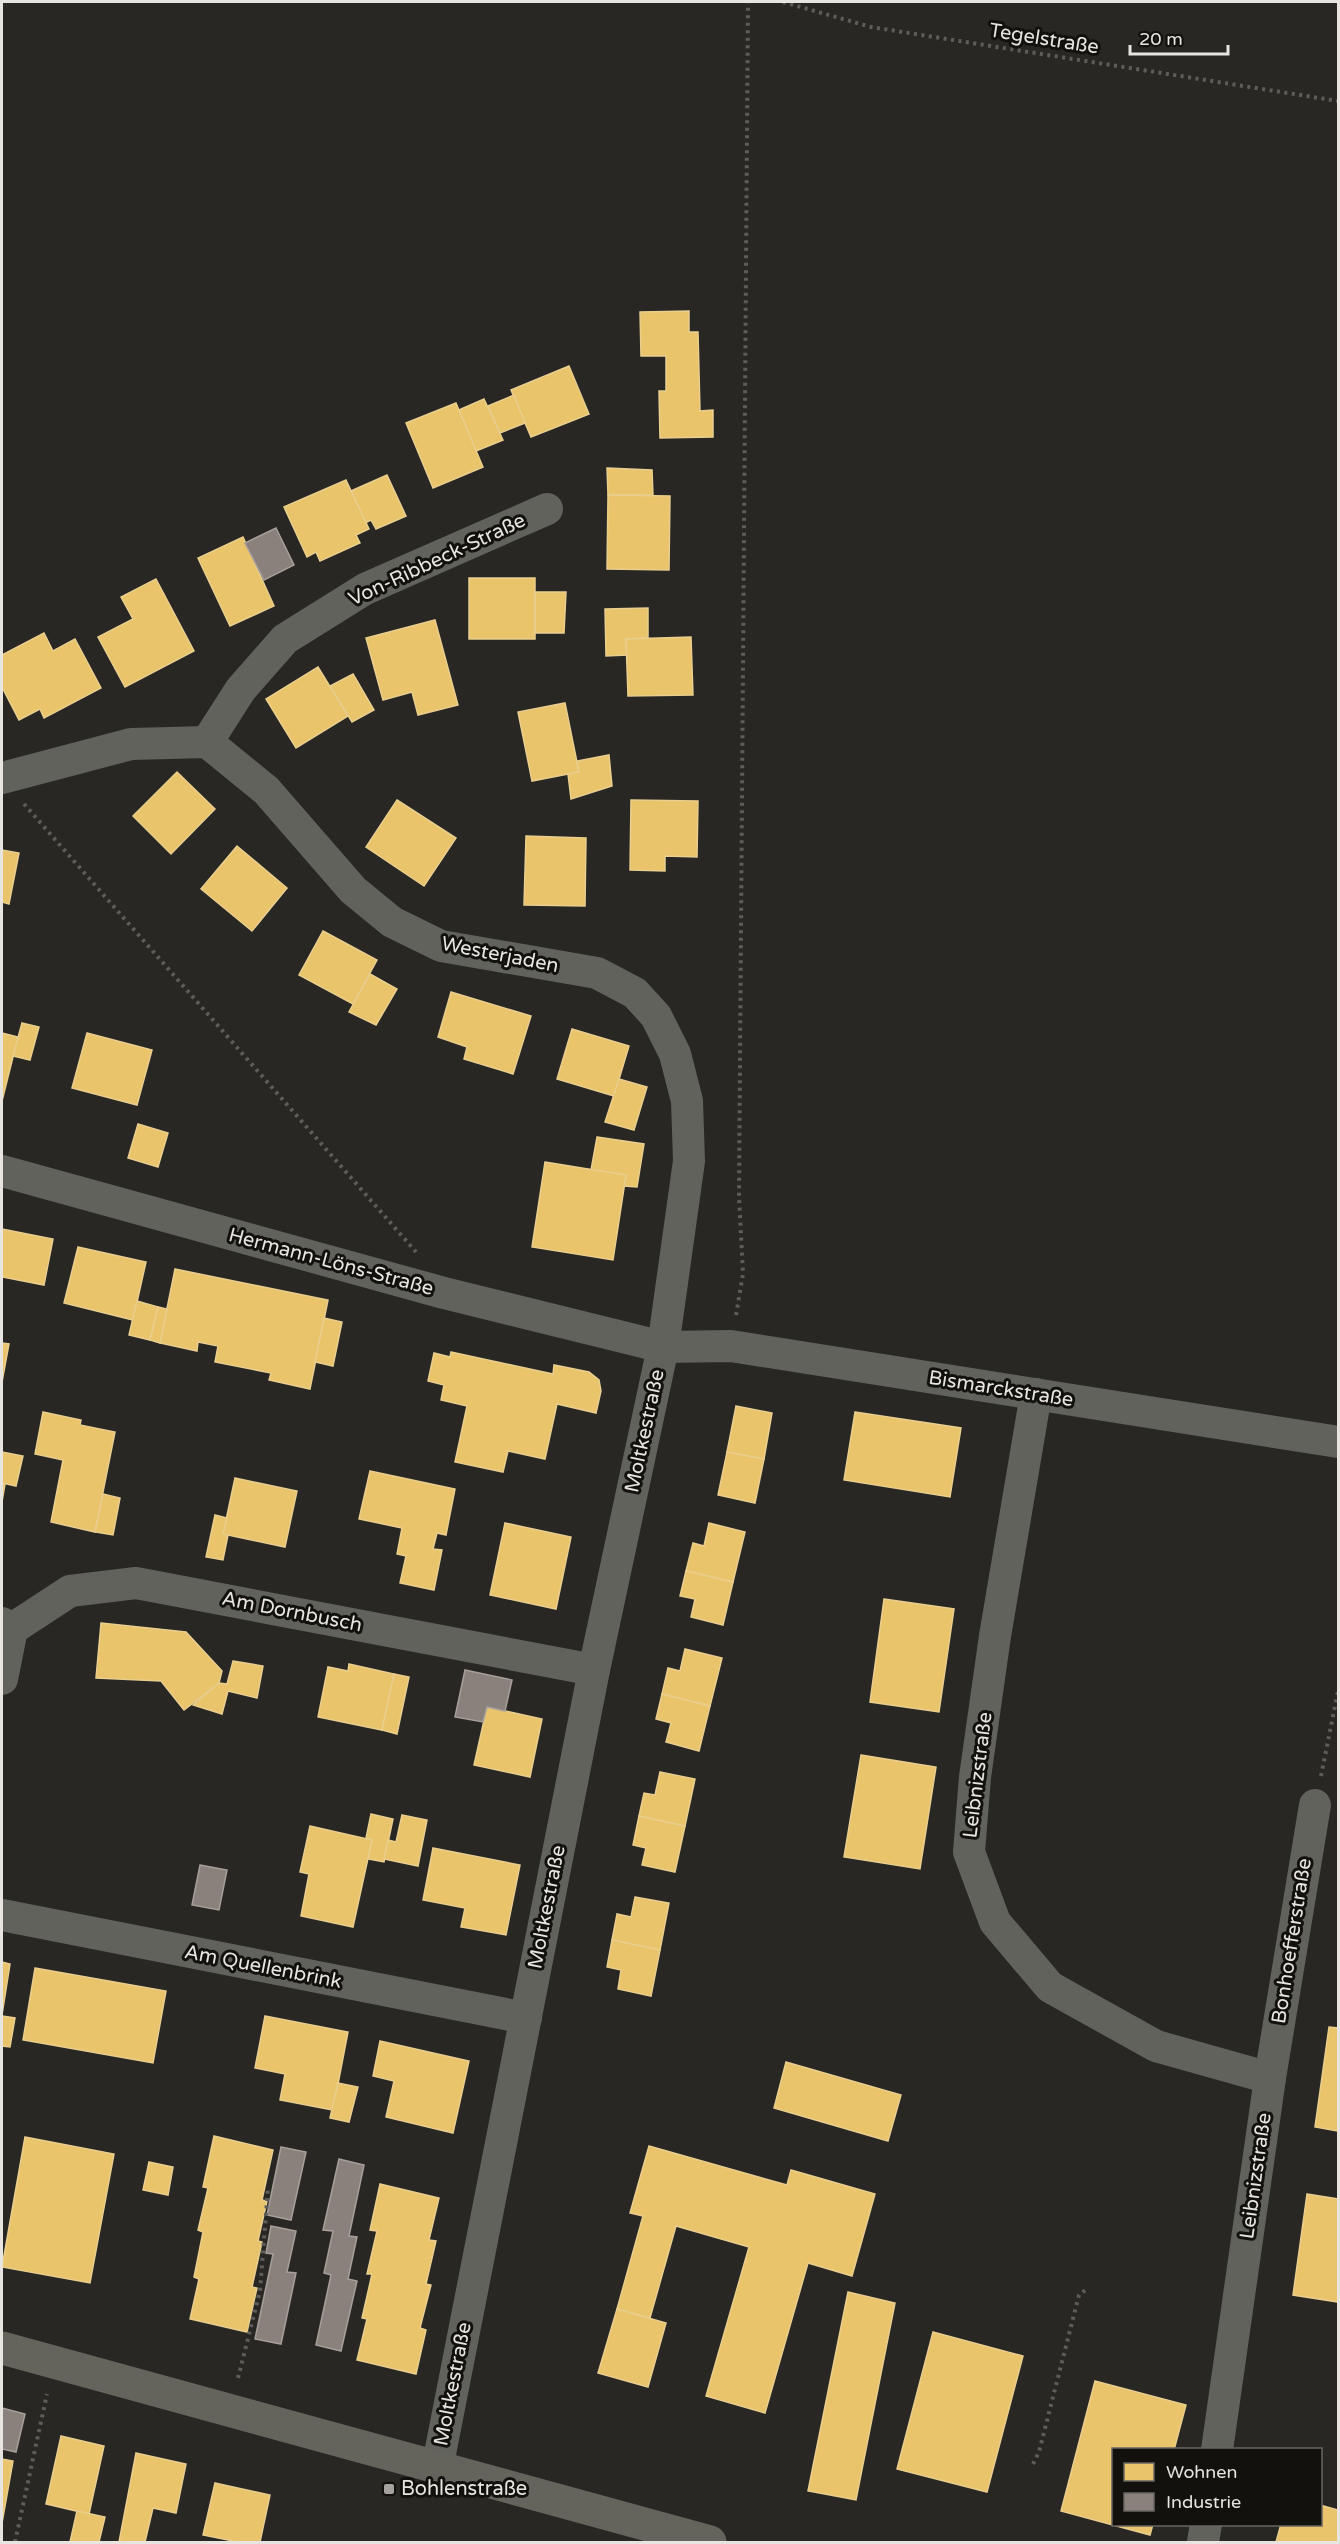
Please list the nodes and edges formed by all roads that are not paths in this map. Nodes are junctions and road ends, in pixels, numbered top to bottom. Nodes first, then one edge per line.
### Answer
1 (547, 509) dead end
2 (207, 742) junction
3 (11, 789) edge
4 (2, 1171) edge
5 (663, 1347) junction
6 (1036, 1394) junction
7 (1338, 1443) edge
8 (7, 1626) edge
9 (594, 1670) junction
10 (2, 1679) edge
11 (1315, 1805) road end
12 (2, 1916) edge
13 (526, 2018) junction
14 (1270, 2078) junction
15 (2, 2348) edge
16 (1216, 2448) edge
17 (437, 2469) junction
18 (1206, 2526) edge
19 (653, 2535) edge
20 (710, 2542) edge
21 (1203, 2542) edge

1 - 2 street, Von-Ribbeck-Straße
2 - 3 street
2 - 5 street, Westerjaden
4 - 5 street, Hermann-Löns-Straße
5 - 6 street, Bismarckstraße
5 - 9 street, Moltkestraße
6 - 7 street, Bismarckstraße
6 - 14 street, Leibnizstraße
8 - 9 street, Am Dornbusch
8 - 10 street
9 - 13 street, Moltkestraße
11 - 14 street, Bonhoefferstraße
12 - 13 street, Am Quellenbrink
13 - 17 street, Moltkestraße
14 - 16 street, Leibnizstraße
15 - 17 street
17 - 19 street
18 - 21 street
19 - 20 street

